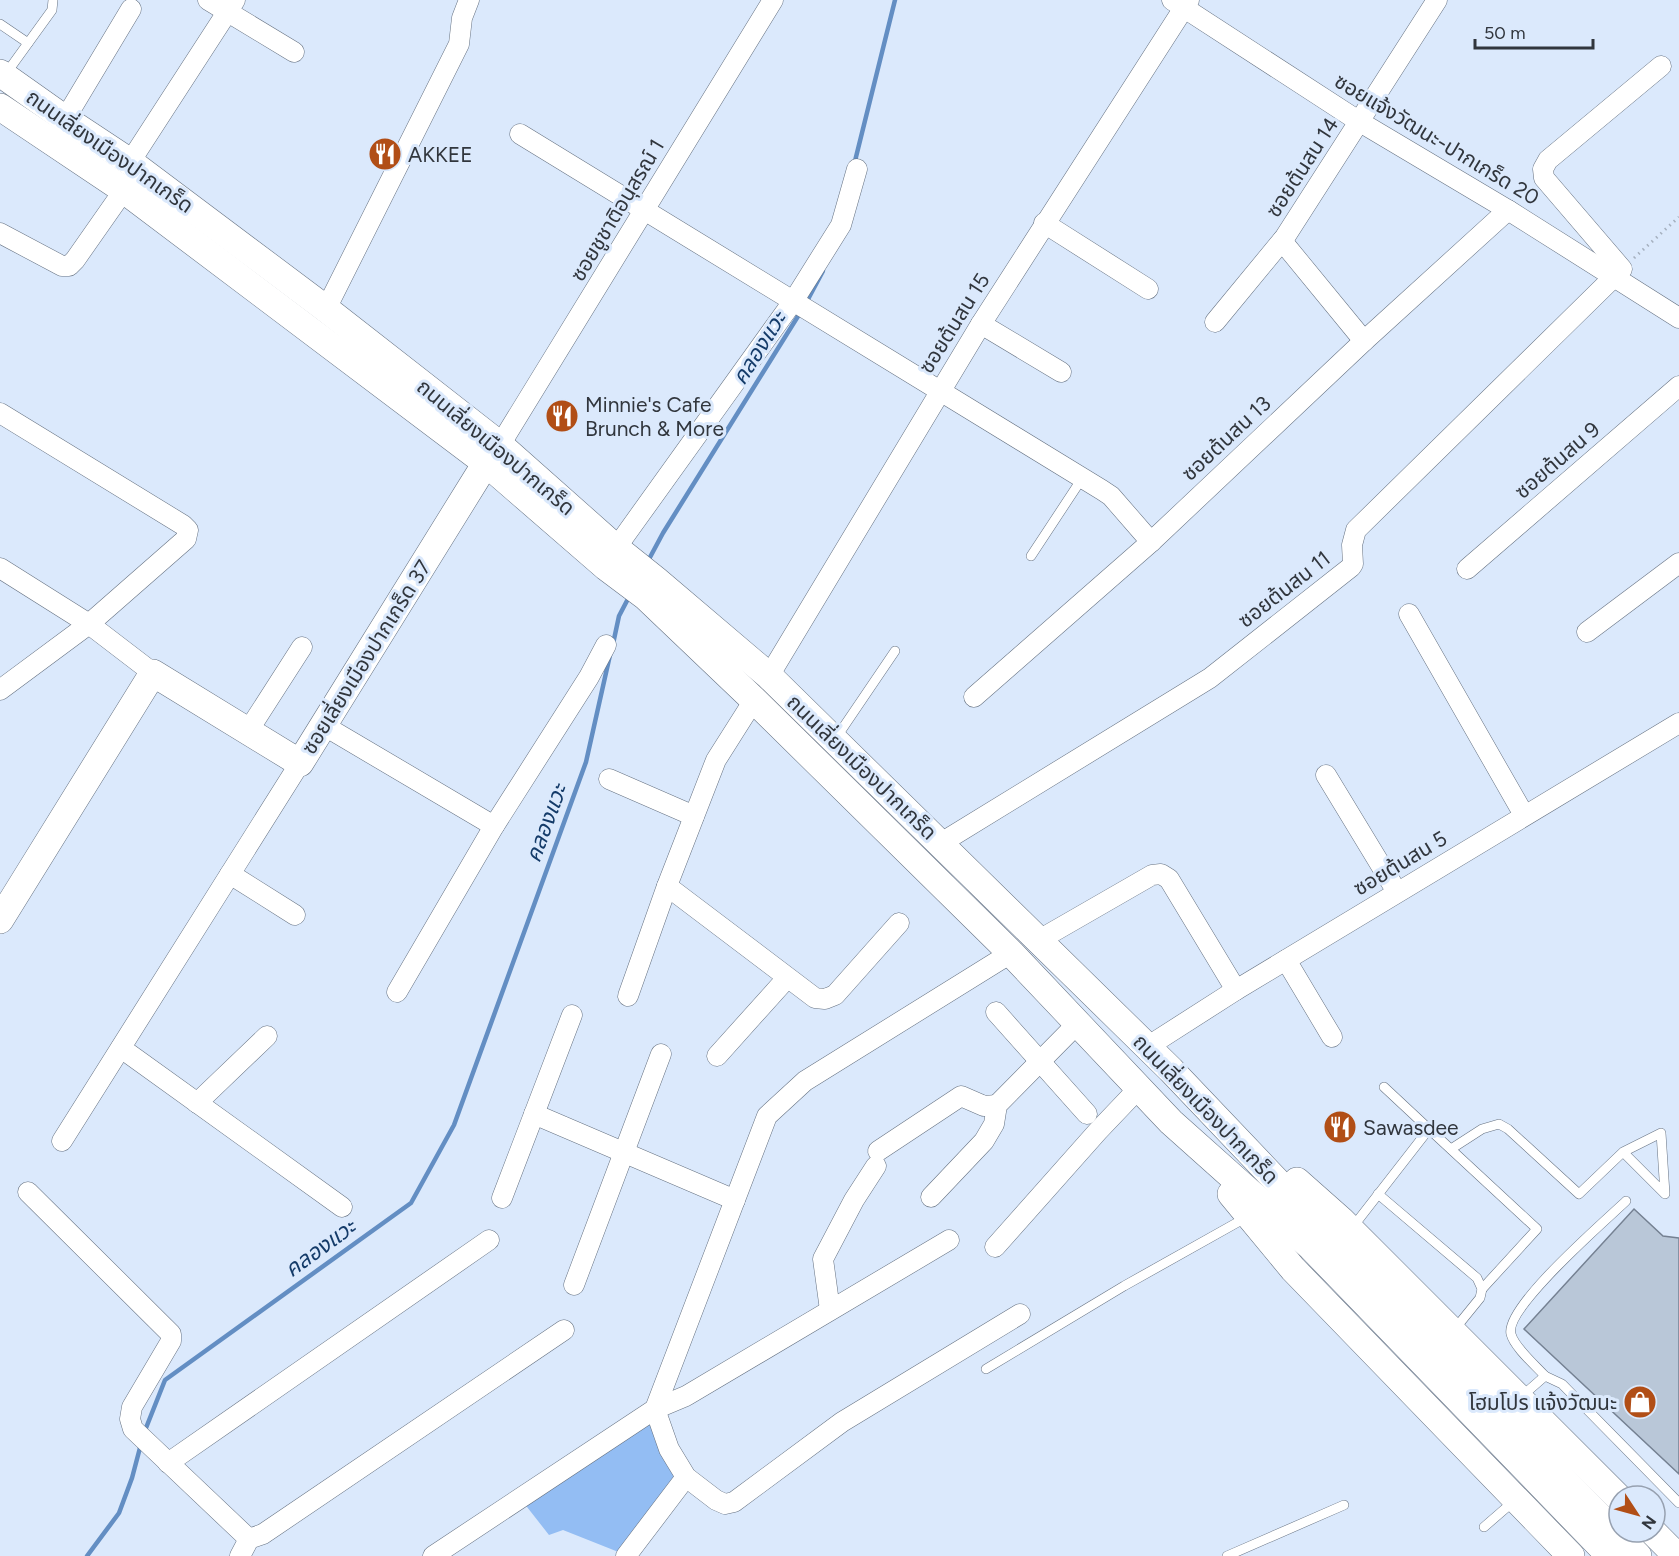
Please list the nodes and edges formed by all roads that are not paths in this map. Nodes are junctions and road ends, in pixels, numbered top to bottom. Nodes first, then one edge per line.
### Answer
1 (53, 0) edge
2 (208, 0) edge
3 (469, 0) edge
4 (773, 0) edge
5 (1437, 0) edge
6 (1181, 3) edge
7 (231, 6) edge
8 (131, 9) dead end
9 (0, 24) edge
10 (28, 43) junction
11 (294, 52) dead end
12 (1661, 66) dead end
13 (2, 75) edge
14 (0, 107) edge
15 (65, 119) junction
16 (1360, 122) junction
17 (520, 134) dead end
18 (130, 162) junction
19 (857, 169) dead end
20 (124, 189) junction
21 (646, 209) junction
22 (1508, 210) junction
23 (1044, 223) junction
24 (0, 233) edge
25 (1282, 241) junction
26 (1617, 273) junction
27 (1148, 289) dead end
28 (796, 302) junction
29 (326, 309) junction
30 (1679, 318) edge
31 (1215, 322) dead end
32 (981, 324) junction
33 (1364, 341) junction
34 (1061, 372) dead end
35 (1679, 386) edge
36 (940, 391) junction
37 (0, 413) edge
38 (493, 454) junction
39 (1083, 477) junction
40 (1151, 543) junction
41 (614, 555) junction
42 (1031, 556) dead end
43 (1679, 563) edge
44 (0, 568) edge
45 (1467, 569) dead end
46 (651, 589) junction
47 (1409, 614) dead end
48 (89, 624) junction
49 (1587, 632) dead end
50 (606, 645) dead end
51 (302, 647) dead end
52 (895, 651) dead end
53 (0, 666) edge
54 (153, 673) junction
55 (17, 676) junction
56 (769, 676) junction
57 (0, 690) edge
58 (974, 697) dead end
59 (754, 700) junction
60 (1679, 723) edge
61 (323, 725) junction
62 (248, 731) junction
63 (835, 741) junction
64 (300, 763) junction
65 (1326, 775) dead end
66 (609, 779) dead end
67 (694, 816) junction
68 (1524, 816) junction
69 (494, 826) junction
70 (941, 843) junction
71 (230, 874) junction
72 (667, 886) junction
73 (1397, 892) junction
74 (295, 915) dead end
75 (0, 920) edge
76 (899, 923) dead end
77 (1038, 940) junction
78 (1011, 953) junction
79 (1286, 960) junction
80 (787, 978) junction
81 (1236, 990) junction
82 (397, 992) dead end
83 (628, 996) dead end
84 (996, 1012) dead end
85 (572, 1015) dead end
86 (1077, 1024) junction
87 (267, 1036) dead end
88 (1332, 1037) dead end
89 (1147, 1047) junction
90 (121, 1048) junction
91 (661, 1054) dead end
92 (717, 1056) dead end
93 (1040, 1062) junction
94 (1171, 1070) junction
95 (1384, 1087) dead end
96 (1138, 1089) junction
97 (197, 1103) junction
98 (997, 1105) junction
99 (534, 1114) junction
100 (1087, 1114) dead end
101 (1171, 1122) junction
102 (1429, 1129) junction
103 (62, 1141) dead end
104 (1451, 1149) junction
105 (624, 1152) junction
106 (1623, 1152) junction
107 (28, 1192) dead end
108 (1378, 1194) junction
109 (931, 1197) dead end
110 (502, 1198) dead end
111 (735, 1200) junction
112 (1626, 1201) dead end
113 (342, 1207) dead end
114 (1249, 1216) junction
115 (1351, 1230) junction
116 (489, 1240) dead end
117 (949, 1240) dead end
118 (995, 1247) dead end
119 (574, 1285) dead end
120 (1482, 1288) junction
121 (830, 1310) junction
122 (1020, 1314) dead end
123 (564, 1330) dead end
124 (1452, 1332) junction
125 (986, 1369) dead end
126 (1545, 1377) junction
127 (1457, 1386) junction
128 (1520, 1399) junction
129 (655, 1409) junction
130 (168, 1463) junction
131 (686, 1477) junction
132 (1607, 1486) edge
133 (1516, 1499) junction
134 (1679, 1503) edge
135 (1344, 1505) dead end
136 (1484, 1527) dead end
137 (244, 1547) edge
138 (433, 1556) edge
139 (626, 1556) edge
140 (1227, 1556) edge
141 (1571, 1556) edge
142 (1610, 1556) edge
143 (1638, 1556) edge

1 - 10 lane
2 - 7 street
3 - 29 street
4 - 21 street, ซอยชูชาติอนุสรณ์ 1
5 - 16 street, ซอยต้นสน 14
6 - 16 street, ซอยแจ้งวัฒนะ-ปากเกร็ด 20
6 - 23 street, ซอยต้นสน 15
7 - 11 street
7 - 18 street
8 - 15 street
9 - 10 lane
10 - 13 lane
12 - 26 street
13 - 15 main road, ถนนเลี่ยงเมืองปากเกร็ด
14 - 20 main road, ถนนเลี่ยงเมืองปากเกร็ด
15 - 18 main road, ถนนเลี่ยงเมืองปากเกร็ด
16 - 22 street, ซอยแจ้งวัฒนะ-ปากเกร็ด 20
16 - 25 street, ซอยต้นสน 14
17 - 21 street
18 - 29 main road, ถนนเลี่ยงเมืองปากเกร็ด
19 - 28 street
20 - 24 street
20 - 38 main road, ถนนเลี่ยงเมืองปากเกร็ด
21 - 28 street
21 - 38 street, ซอยชูชาติอนุสรณ์ 1
22 - 26 street, ซอยแจ้งวัฒนะ-ปากเกร็ด 20
22 - 33 street, ซอยต้นสน 13
23 - 27 street
23 - 32 street, ซอยต้นสน 15
25 - 31 street, ซอยต้นสน 14
25 - 33 street
26 - 30 street, ซอยแจ้งวัฒนะ-ปากเกร็ด 20
26 - 70 street, ซอยต้นสน 11
28 - 36 street
28 - 41 street
29 - 38 main road, ถนนเลี่ยงเมืองปากเกร็ด
32 - 34 street
32 - 36 street, ซอยต้นสน 15
33 - 40 street, ซอยต้นสน 13
35 - 45 street, ซอยต้นสน 9
36 - 39 street
36 - 56 street, ซอยต้นสน 15
37 - 48 street
38 - 41 main road, ถนนเลี่ยงเมืองปากเกร็ด
38 - 61 main road, ซอยเลี่ยงเมืองปากเกร็ด 37
39 - 40 street
39 - 42 lane
40 - 58 street, ซอยต้นสน 13
41 - 46 main road, ถนนเลี่ยงเมืองปากเกร็ด
43 - 49 street
44 - 48 street
46 - 56 main road, ถนนเลี่ยงเมืองปากเกร็ด
46 - 59 main road, ถนนเลี่ยงเมืองปากเกร็ด
47 - 68 street
48 - 54 street
48 - 55 street
50 - 69 street
51 - 62 street
52 - 63 lane
53 - 55 street
54 - 62 main road, ซอยเลี่ยงเมืองปากเกร็ด 37
54 - 75 main road
55 - 57 street
56 - 63 main road, ถนนเลี่ยงเมืองปากเกร็ด
59 - 67 street
59 - 78 main road, ถนนเลี่ยงเมืองปากเกร็ด
60 - 68 street, ซอยต้นสน 5
61 - 64 main road, ซอยเลี่ยงเมืองปากเกร็ด 37
61 - 69 street
62 - 64 main road, ซอยเลี่ยงเมืองปากเกร็ด 37
63 - 70 main road, ถนนเลี่ยงเมืองปากเกร็ด
64 - 71 street
65 - 73 street
66 - 67 street
67 - 72 street
68 - 73 street, ซอยต้นสน 5
69 - 82 street
70 - 77 main road, ถนนเลี่ยงเมืองปากเกร็ด
71 - 74 street
71 - 90 street
72 - 80 street
72 - 83 street
73 - 79 street, ซอยต้นสน 5
76 - 80 street
77 - 81 street
77 - 89 main road, ถนนเลี่ยงเมืองปากเกร็ด
78 - 86 main road, ถนนเลี่ยงเมืองปากเกร็ด
78 - 111 street
79 - 81 street, ซอยต้นสน 5
79 - 88 street
80 - 92 street
81 - 89 street, ซอยต้นสน 5
84 - 93 street
85 - 99 street
86 - 93 street
86 - 96 main road, ถนนเลี่ยงเมืองปากเกร็ด
87 - 97 street
89 - 94 main road, ถนนเลี่ยงเมืองปากเกร็ด
90 - 97 street
90 - 103 street
91 - 105 street
93 - 98 street
93 - 100 street
94 - 115 main road
94 - 127 main road, ถนนเลี่ยงเมืองปากเกร็ด
95 - 102 lane
96 - 101 main road, ถนนเลี่ยงเมืองปากเกร็ด
96 - 118 street
97 - 113 street
98 - 109 street
98 - 121 street
99 - 105 street
99 - 110 street
101 - 114 main road
101 - 127 main road, ถนนเลี่ยงเมืองปากเกร็ด
102 - 104 lane
102 - 108 lane
104 - 106 lane
104 - 120 lane
105 - 111 street
105 - 119 street
106 - 106 lane
107 - 130 street
108 - 115 lane
108 - 120 lane
111 - 129 street
112 - 126 lane
114 - 125 lane
114 - 133 main road
115 - 124 main road
116 - 130 street
117 - 121 street
120 - 124 lane
121 - 129 street
122 - 131 street
123 - 137 street
124 - 128 main road
126 - 128 lane
126 - 134 lane
127 - 142 main road, ถนนเลี่ยงเมืองปากเกร็ด
127 - 143 main road, ถนนเลี่ยงเมืองปากเกร็ด
128 - 132 main road
129 - 131 street
129 - 138 street
130 - 137 street
131 - 139 street
133 - 136 lane
133 - 141 main road
135 - 140 lane

